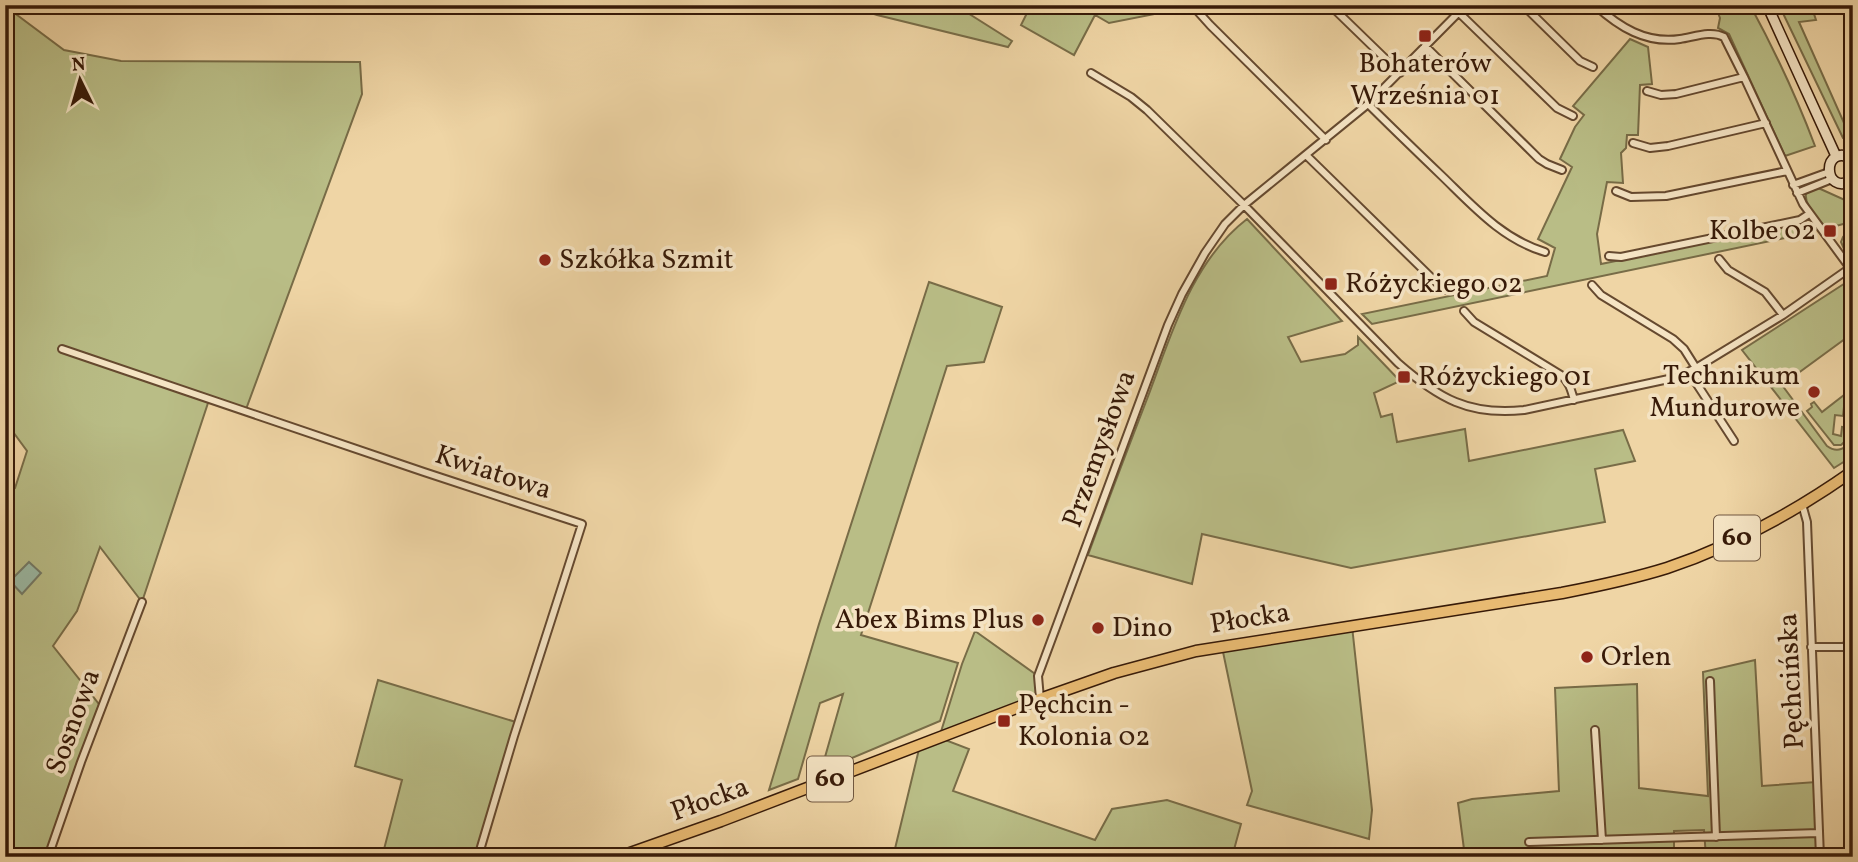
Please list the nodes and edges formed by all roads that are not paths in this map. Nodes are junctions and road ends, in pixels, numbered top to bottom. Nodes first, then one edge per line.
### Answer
1 (1192, 5) edge
2 (1330, 5) edge
3 (1451, 5) edge
4 (1466, 5) edge
5 (1524, 5) edge
6 (1595, 5) edge
7 (1767, 5) edge
8 (1459, 13) junction
9 (1425, 46) junction
10 (1593, 67) dead end
11 (1399, 73) junction
12 (1091, 74) dead end
13 (1744, 77) junction
14 (1647, 91) dead end
15 (1368, 104) junction
16 (1573, 116) dead end
17 (1766, 124) junction
18 (1326, 140) junction
19 (1633, 143) dead end
20 (1307, 156) junction
21 (1836, 156) junction
22 (1853, 159) edge
23 (1562, 170) dead end
24 (1787, 172) junction
25 (1830, 175) junction
26 (1852, 184) edge
27 (1793, 185) junction
28 (1616, 191) dead end
29 (1797, 192) junction
30 (1244, 205) junction
31 (1809, 214) junction
32 (1545, 251) dead end
33 (1609, 256) dead end
34 (1719, 259) dead end
35 (1592, 285) dead end
36 (1444, 290) dead end
37 (1464, 311) dead end
38 (1783, 315) junction
39 (62, 349) dead end
40 (1693, 370) junction
41 (1574, 400) junction
42 (1734, 441) dead end
43 (1853, 471) edge
44 (1802, 504) junction
45 (142, 601) dead end
46 (1853, 640) edge
47 (1811, 647) junction
48 (1710, 681) dead end
49 (1040, 699) junction
50 (1595, 730) dead end
51 (1819, 833) junction
52 (1716, 836) junction
53 (1602, 840) junction
54 (1529, 842) dead end
55 (48, 857) edge
56 (478, 857) edge
57 (618, 857) edge
58 (1820, 857) edge

1 - 18 street
2 - 11 street
3 - 8 street
4 - 8 street, Przemysłowa
5 - 10 street
6 - 13 street
7 - 21 main road
8 - 9 street, Przemysłowa
8 - 16 street
9 - 11 street, Przemysłowa
9 - 23 street
11 - 15 street, Przemysłowa
12 - 30 street
13 - 14 street
13 - 17 street
15 - 18 street, Przemysłowa
15 - 32 street
17 - 19 street
17 - 24 street
18 - 20 street, Przemysłowa
20 - 30 street, Przemysłowa
20 - 36 street
21 - 22 main road
21 - 25 main road
24 - 27 street
24 - 28 street
25 - 26 main road
25 - 27 street
25 - 29 street
27 - 29 street
29 - 31 street
30 - 41 street
30 - 49 street, Przemysłowa
31 - 33 street
31 - 38 street
34 - 38 street
35 - 40 street
37 - 41 street
38 - 40 street
39 - 56 street, Kwiatowa
40 - 41 street
40 - 42 street
43 - 44 main road, Płocka / 60
44 - 47 street, Pęchcińska
44 - 49 main road, Płocka / 60
45 - 55 street, Sosnowa
46 - 47 street
47 - 51 street, Pęchcińska
48 - 52 street
49 - 57 main road, Płocka / 60
50 - 53 street
51 - 52 street
51 - 58 street, Pęchcińska
52 - 53 street
53 - 54 street

